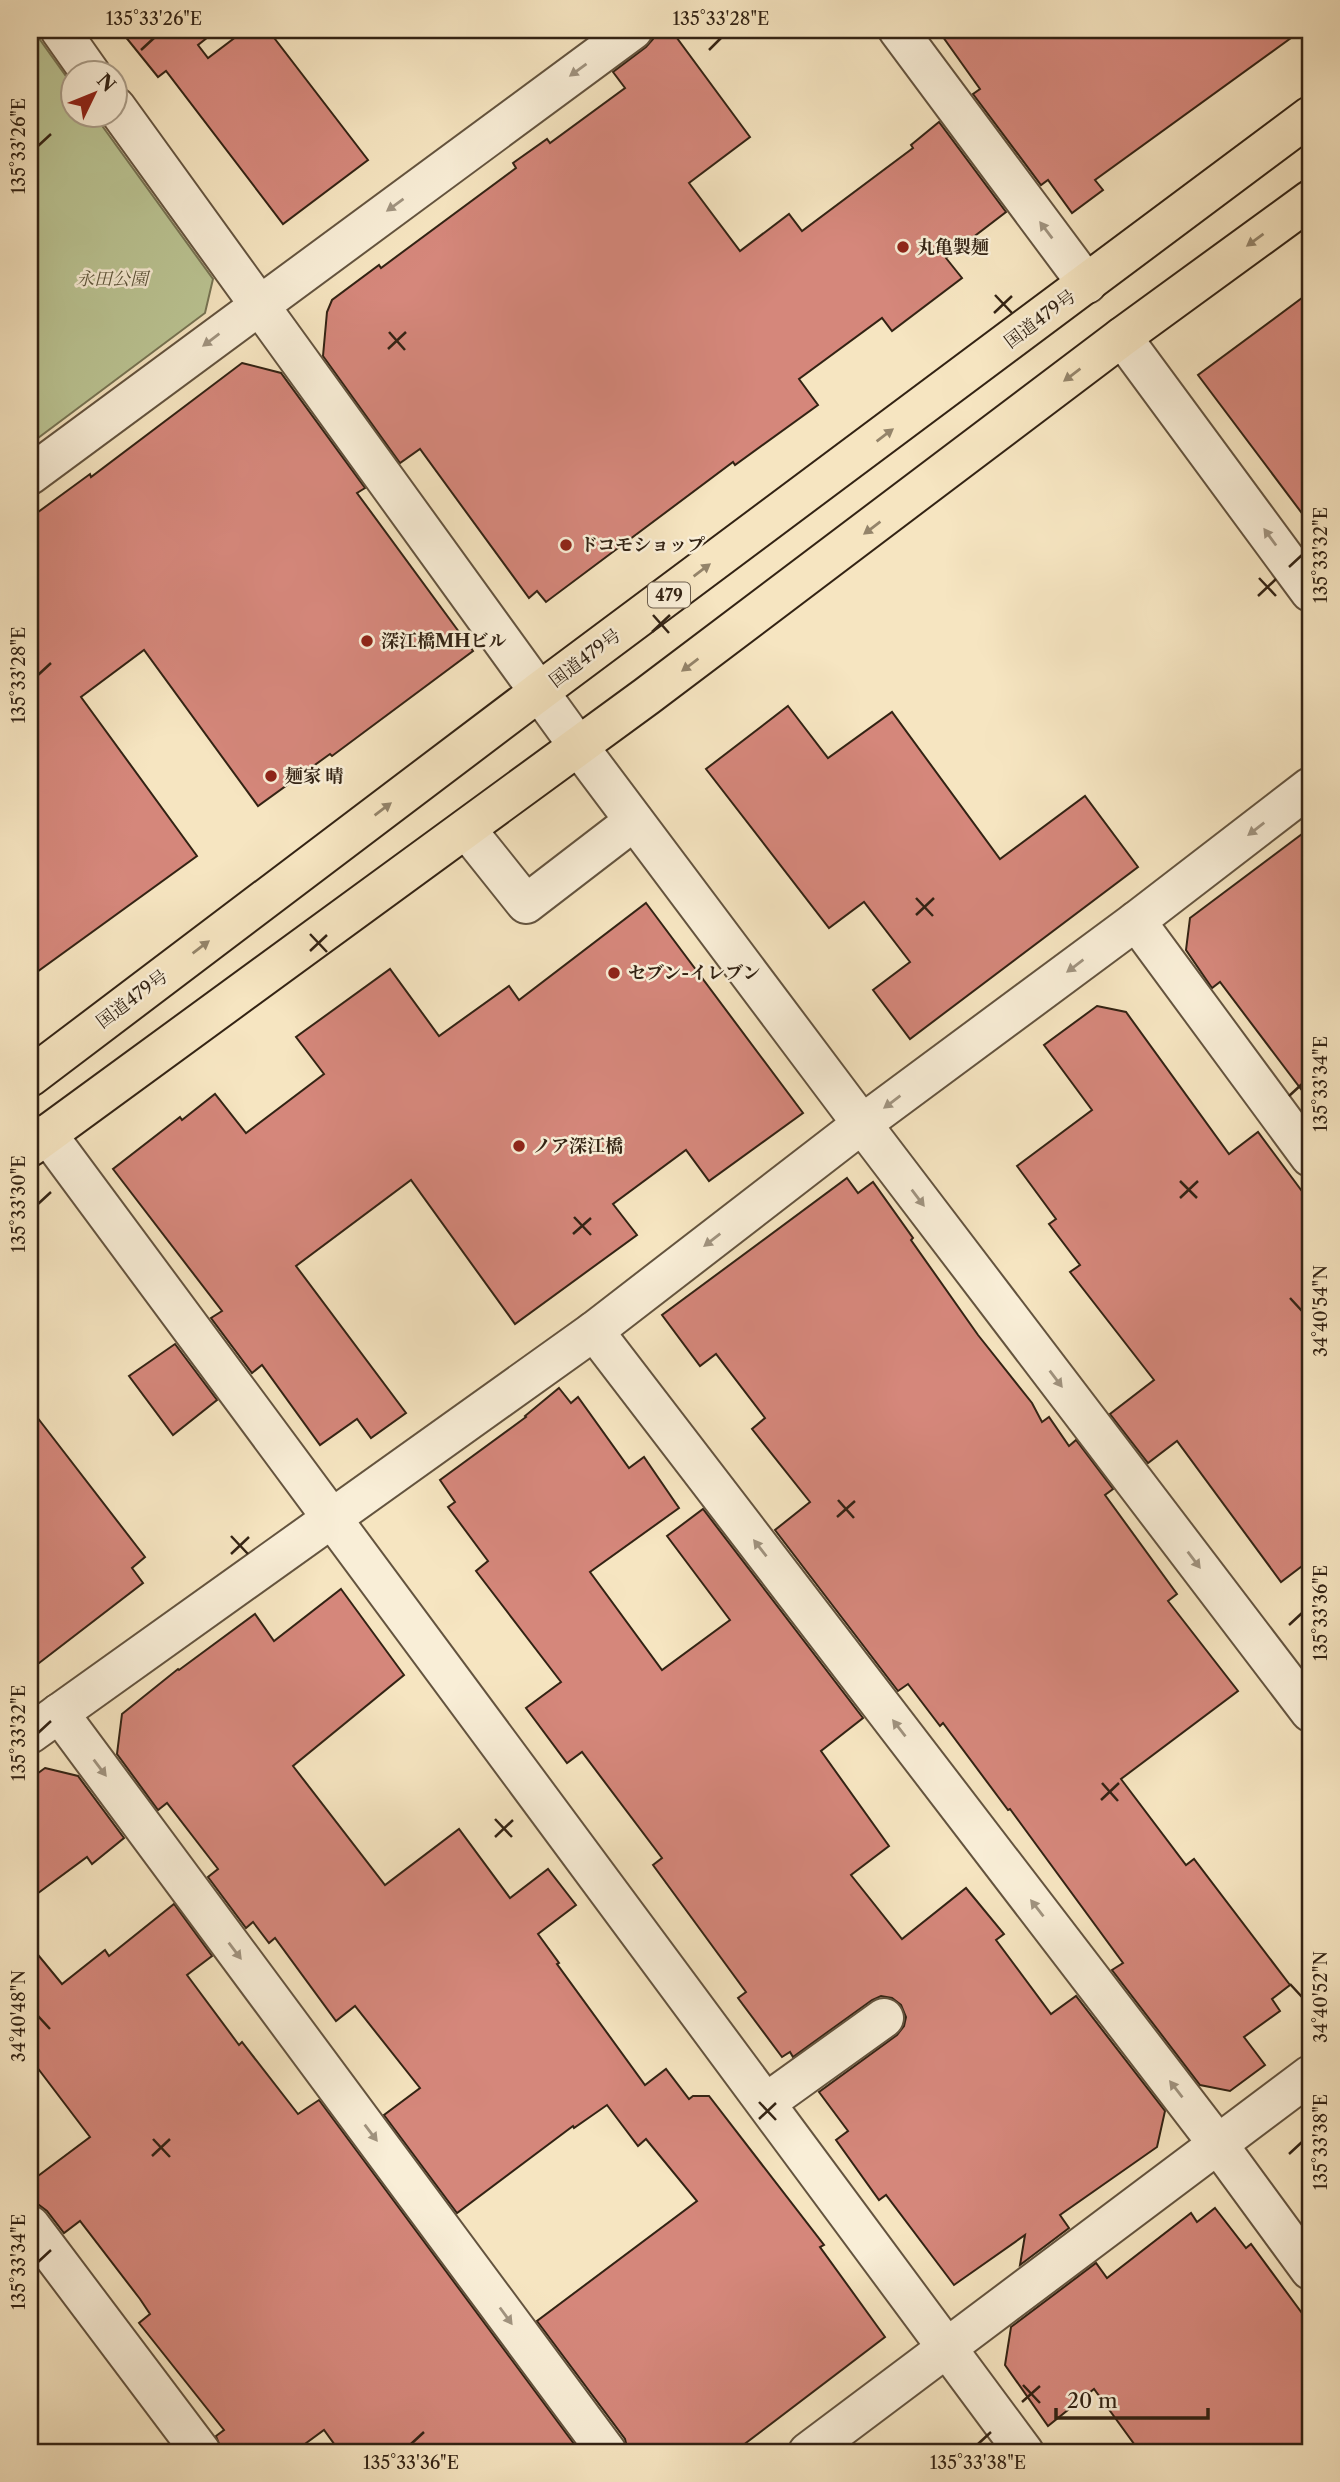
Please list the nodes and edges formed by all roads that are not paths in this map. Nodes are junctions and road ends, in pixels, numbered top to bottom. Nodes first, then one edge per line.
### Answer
1 (60, 30) edge
2 (633, 30) edge
3 (898, 30) edge
4 (81, 60) edge
5 (1310, 116) edge
6 (130, 127) edge
7 (1310, 200) edge
8 (1087, 284) junction
9 (258, 306) junction
10 (1122, 337) junction
11 (30, 475) edge
12 (1310, 592) edge
13 (540, 691) junction
14 (579, 747) junction
15 (1310, 787) edge
16 (634, 821) junction
17 (466, 829) junction
18 (1136, 921) junction
19 (30, 1077) edge
20 (862, 1124) junction
21 (38, 1141) edge
22 (1310, 1157) edge
23 (594, 1331) junction
24 (332, 1518) junction
25 (1310, 1712) edge
26 (44, 1724) edge
27 (884, 2018) dead end
28 (1310, 2075) edge
29 (767, 2102) junction
30 (1217, 2143) junction
31 (30, 2225) edge
32 (1310, 2270) edge
33 (947, 2348) junction
34 (201, 2452) edge
35 (607, 2452) edge
36 (808, 2452) edge
37 (1024, 2452) edge

1 - 4 street
2 -> 9 street
8 -> 3 street
5 - 8 highway, 国道479号 / 479
6 - 9 street
7 -> 10 highway
13 -> 8 highway, 国道479号 / 479
9 -> 11 street
9 - 13 street
12 -> 10 street
10 -> 14 highway
13 - 14 street
19 -> 13 highway, 国道479号 / 479
14 - 16 street
14 - 17 highway
15 -> 18 street
16 - 17 street
16 - 20 street
17 - 21 highway
18 -> 20 street
18 - 22 street
20 -> 23 street
20 -> 25 street
21 - 24 street
23 - 24 street
30 -> 23 street
24 - 26 street
24 - 29 street
26 -> 35 street
27 - 29 street
28 - 30 street
29 - 33 street
30 - 32 street
30 - 33 street
31 - 34 street
33 - 36 street
33 - 37 street

